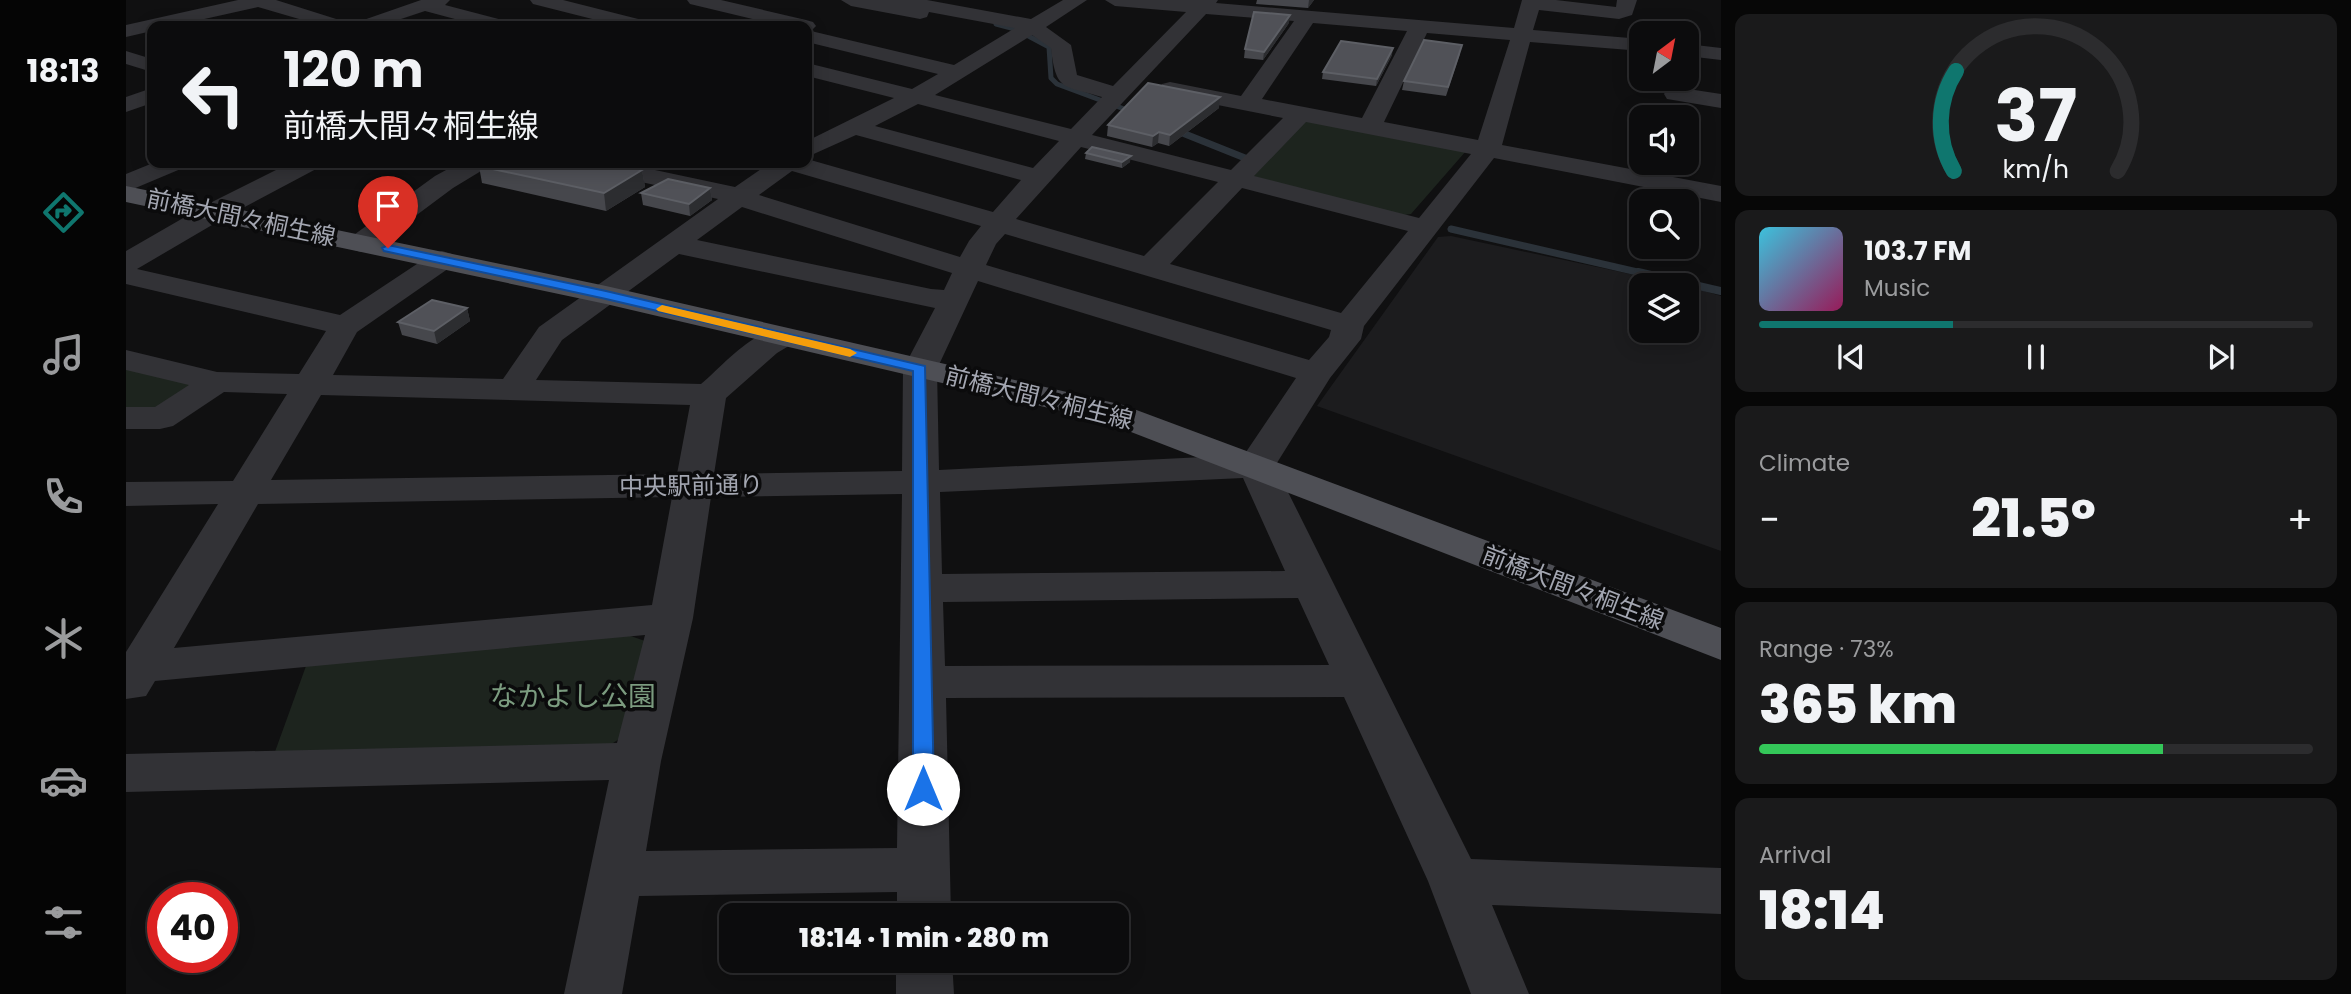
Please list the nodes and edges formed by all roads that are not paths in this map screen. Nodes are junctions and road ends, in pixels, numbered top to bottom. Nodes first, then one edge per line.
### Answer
1 (697, 0) edge
2 (763, 0) edge
3 (850, 0) edge
4 (896, 0) edge
5 (1077, 0) edge
6 (1115, 0) edge
7 (1369, 0) edge
8 (1627, 0) edge
9 (266, 1) edge
10 (1532, 2) edge
11 (432, 3) edge
12 (1205, 3) edge
13 (876, 5) junction
14 (736, 9) junction
15 (1308, 16) junction
16 (530, 17) edge
17 (1358, 20) junction
18 (177, 21) edge
19 (328, 21) edge
20 (376, 21) edge
21 (488, 21) edge
22 (623, 21) edge
23 (702, 21) edge
24 (789, 21) edge
25 (1420, 26) junction
26 (816, 27) edge
27 (1027, 32) junction
28 (1523, 35) junction
29 (1629, 44) edge
30 (1699, 51) edge
31 (1721, 54) edge
32 (812, 70) edge
33 (957, 72) junction
34 (835, 76) junction
35 (812, 87) edge
36 (1690, 91) edge
37 (1115, 95) junction
38 (147, 97) edge
39 (915, 97) junction
40 (1721, 101) edge
41 (1247, 104) junction
42 (126, 105) edge
43 (1300, 114) junction
44 (1370, 126) junction
45 (853, 127) junction
46 (1076, 138) junction
47 (812, 148) edge
48 (1488, 149) junction
49 (163, 168) edge
50 (299, 168) edge
51 (468, 168) edge
52 (611, 168) edge
53 (779, 168) edge
54 (811, 168) edge
55 (1247, 168) junction
56 (1629, 168) edge
57 (1676, 175) edge
58 (1039, 177) junction
59 (126, 184) edge
60 (126, 194) edge
61 (1721, 194) edge
62 (737, 197) junction
63 (214, 212) junction
64 (999, 224) junction
65 (1423, 227) junction
66 (361, 243) junction
67 (673, 244) junction
68 (442, 260) junction
69 (126, 263) edge
70 (1150, 267) junction
71 (126, 275) edge
72 (962, 285) junction
73 (606, 295) junction
74 (1348, 325) junction
75 (345, 326) junction
76 (780, 337) junction
77 (126, 360) edge
78 (920, 369) junction
79 (1316, 373) junction
80 (217, 382) junction
81 (310, 387) junction
82 (514, 388) junction
83 (709, 396) junction
84 (126, 418) edge
85 (1256, 466) junction
86 (922, 482) junction
87 (694, 486) junction
88 (243, 493) junction
89 (126, 494) edge
90 (1312, 584) junction
91 (923, 588) junction
92 (671, 618) junction
93 (1721, 646) edge
94 (130, 676) edge
95 (1361, 681) junction
96 (924, 682) junction
97 (637, 761) junction
98 (126, 773) edge
99 (618, 874) junction
100 (1455, 881) junction
101 (1721, 891) edge
102 (923, 893) edge
103 (924, 973) edge
104 (593, 994) edge
105 (925, 994) edge
106 (1500, 994) edge

1 - 14 street
2 - 14 street
3 - 13 street
4 - 27 street
5 - 27 street
6 - 12 street
7 - 17 street
8 - 10 street
9 - 18 street
9 - 19 street
10 - 28 street
11 - 20 street
11 - 21 street
12 - 15 street
12 - 37 street
13 - 26 street
13 - 27 street
14 - 23 street
14 - 24 street
15 - 17 street
15 - 41 street
16 - 22 street
17 - 25 street
25 - 28 street
25 - 44 street
26 - 33 street
27 - 33 street
27 - 37 street
28 - 29 street
28 - 48 street
30 - 31 street
32 - 34 street
33 - 39 street
34 - 35 street
34 - 39 street
36 - 40 street
37 - 41 street
37 - 46 street
38 - 42 street
39 - 45 street
39 - 46 street
41 - 43 street
43 - 44 street
43 - 55 street
44 - 48 street
45 - 47 street
45 - 58 street
46 - 55 street
46 - 58 street
48 - 56 street
48 - 65 street
49 - 59 street
50 - 63 street
51 - 66 street
52 - 62 street
53 - 62 street
54 - 64 street
55 - 65 street
55 - 70 street
57 - 61 street
58 - 64 street
60 - 63 main road, 前橋大間々桐生線
62 - 67 street
62 - 72 street
63 - 66 main road, 前橋大間々桐生線
63 - 69 street
64 - 70 street
64 - 72 street
65 - 74 street
66 - 68 main road, 前橋大間々桐生線
67 - 72 street
67 - 73 street
68 - 73 main road, 前橋大間々桐生線
68 - 75 street
70 - 74 street
71 - 75 street
72 - 78 street
72 - 79 street
73 - 76 main road, 前橋大間々桐生線
73 - 82 street
74 - 79 street
75 - 81 street
76 - 78 main road, 前橋大間々桐生線
76 - 83 street
77 - 80 street
78 - 85 main road, 前橋大間々桐生線
78 - 86 street
79 - 85 street
80 - 81 street
80 - 84 street
81 - 82 street
81 - 88 street
82 - 83 street
83 - 87 street
85 - 86 street, 中央駅前通り
85 - 90 street
85 - 93 main road, 前橋大間々桐生線
86 - 87 street, 中央駅前通り
86 - 91 street
87 - 88 street, 中央駅前通り
87 - 92 street
88 - 89 street, 中央駅前通り
88 - 94 street
90 - 91 street
90 - 95 street
91 - 96 street
92 - 94 street
92 - 97 street
95 - 96 street
95 - 100 street
96 - 102 street
97 - 98 street
97 - 99 street
99 - 102 street
99 - 104 street
100 - 101 street
100 - 106 street
103 - 105 street

